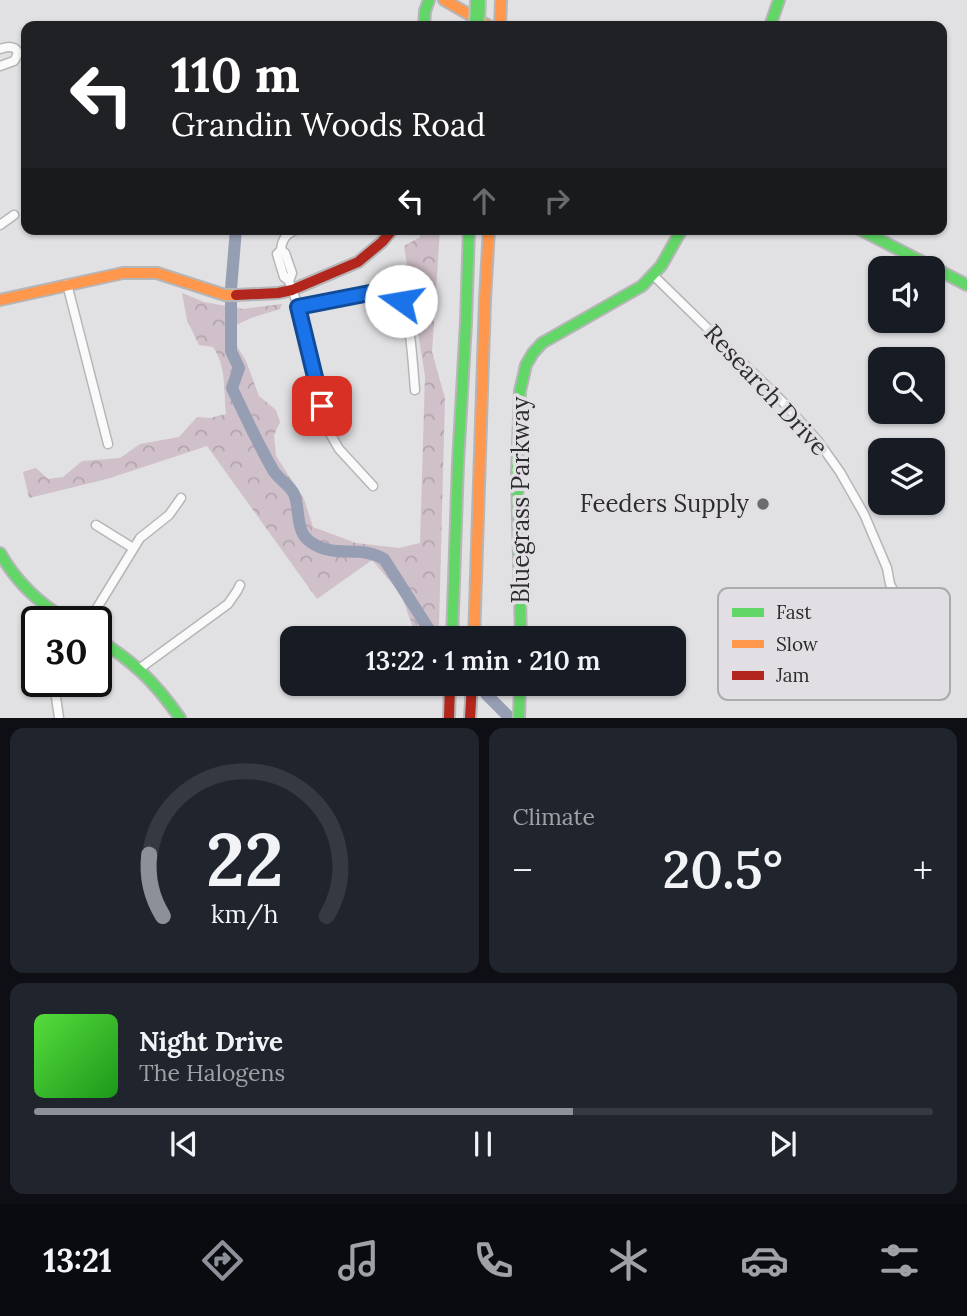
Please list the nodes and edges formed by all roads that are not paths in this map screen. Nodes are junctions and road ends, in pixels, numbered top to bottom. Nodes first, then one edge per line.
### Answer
1 (429, 0) edge
2 (444, 0) edge
3 (478, 0) edge
4 (779, 0) edge
5 (424, 21) edge
6 (477, 21) edge
7 (480, 21) edge
8 (772, 21) edge
9 (0, 49) edge
10 (0, 66) edge
11 (14, 215) dead end
12 (0, 225) edge
13 (286, 235) edge
14 (388, 235) edge
15 (469, 235) edge
16 (489, 235) edge
17 (679, 235) edge
18 (871, 235) edge
19 (653, 275) junction
20 (67, 284) junction
21 (291, 285) junction
22 (967, 285) edge
23 (0, 300) edge
24 (298, 307) junction
25 (415, 390) dead end
26 (108, 444) dead end
27 (373, 486) dead end
28 (181, 498) dead end
29 (96, 525) dead end
30 (133, 548) junction
31 (1, 558) edge
32 (240, 585) dead end
33 (892, 588) edge
34 (45, 606) edge
35 (98, 606) edge
36 (452, 626) edge
37 (474, 626) edge
38 (521, 626) edge
39 (112, 648) edge
40 (139, 669) junction
41 (450, 696) edge
42 (471, 696) edge
43 (520, 696) edge
44 (56, 697) edge
45 (179, 717) edge
46 (59, 718) edge
47 (449, 718) edge
48 (470, 718) edge
49 (519, 718) edge

1 - 5 main road
2 - 7 main road
3 - 6 main road, bridge
4 - 8 main road
9 - 10 street
11 - 12 street
13 - 21 street
14 - 21 main road
15 - 36 main road
16 - 37 main road
17 - 19 main road, Bluegrass Parkway
18 - 22 main road
19 - 33 street, Research Drive
19 - 38 main road, Bluegrass Parkway
20 - 21 main road
20 - 23 main road
20 - 26 street
21 - 24 street
24 - 25 street
24 - 27 street
28 - 30 street
29 - 30 street
30 - 35 street
31 - 34 main road
32 - 40 street
39 - 40 main road
40 - 45 main road
41 - 47 main road
42 - 48 main road
43 - 49 main road
44 - 46 street

